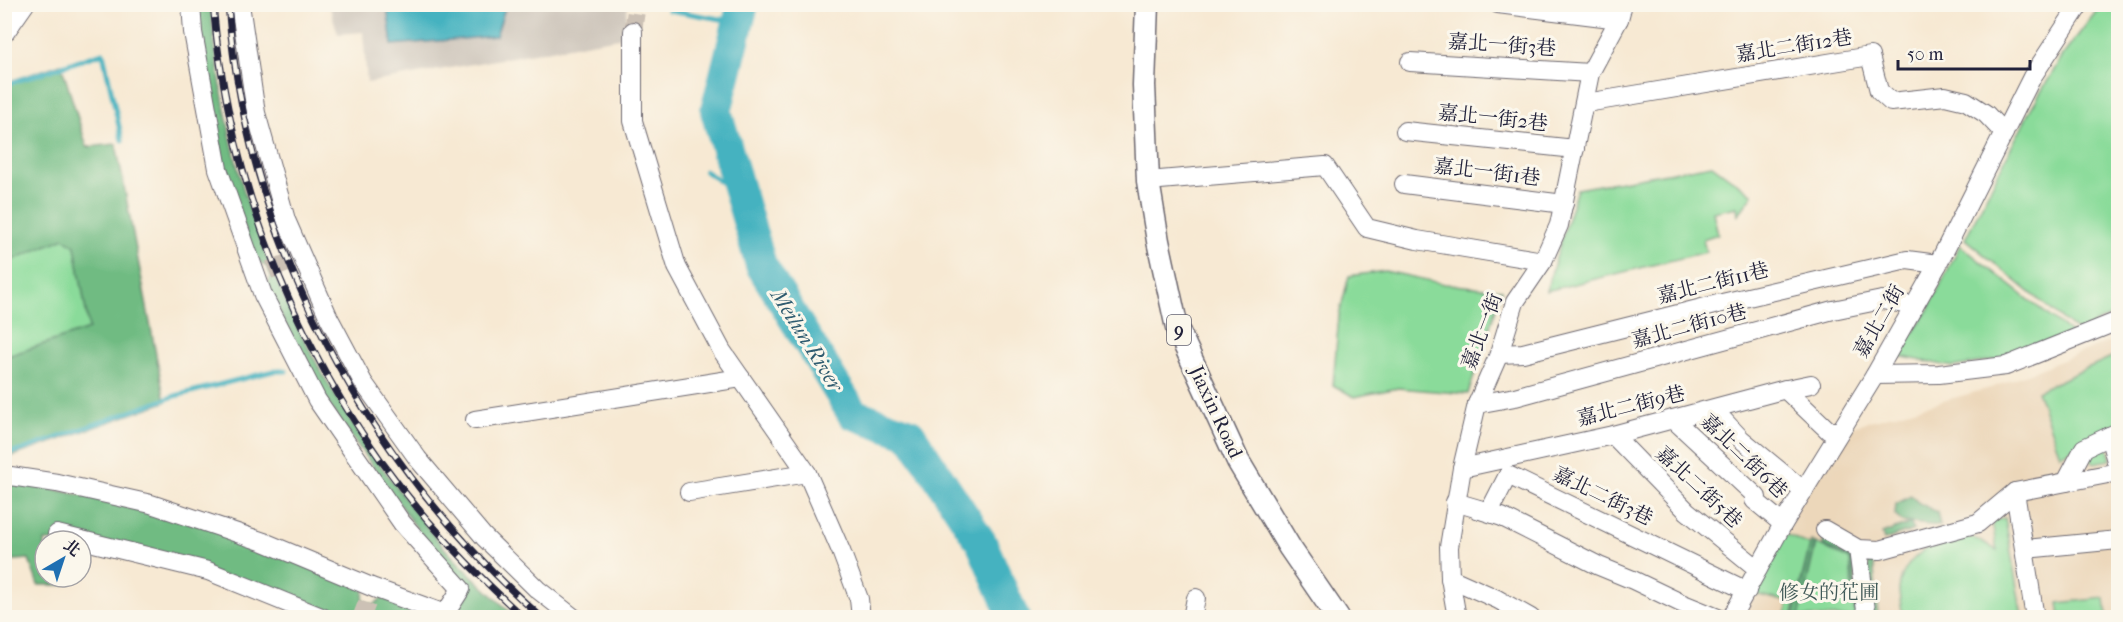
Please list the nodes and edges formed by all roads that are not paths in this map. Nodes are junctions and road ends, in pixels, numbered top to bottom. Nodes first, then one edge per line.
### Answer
1 (25, 4) edge
2 (191, 4) edge
3 (240, 4) edge
4 (1148, 4) edge
5 (1498, 4) edge
6 (2080, 4) edge
7 (1621, 12) edge
8 (633, 31) tunnel mouth
9 (4, 34) edge
10 (1410, 62) dead end
11 (1590, 73) junction
12 (1586, 103) junction
13 (1406, 131) dead end
14 (2004, 133) junction
15 (1575, 149) junction
16 (1148, 181) junction
17 (1404, 184) dead end
18 (1564, 204) junction
19 (1543, 261) junction
20 (1938, 264) junction
21 (1914, 306) junction
22 (2118, 321) edge
23 (1499, 354) junction
24 (1875, 375) junction
25 (741, 378) junction
26 (1811, 384) dead end
27 (1785, 389) junction
28 (1477, 404) junction
29 (1713, 409) junction
30 (1673, 419) junction
31 (476, 420) dead end
32 (1840, 431) junction
33 (2114, 434) edge
34 (1613, 435) junction
35 (1462, 468) junction
36 (2118, 470) edge
37 (807, 473) junction
38 (4, 475) edge
39 (2066, 482) junction
40 (1804, 491) junction
41 (689, 492) dead end
42 (2015, 492) junction
43 (1455, 502) junction
44 (1783, 524) junction
45 (1825, 530) dead end
46 (2118, 540) edge
47 (93, 543) edge
48 (1858, 549) junction
49 (2025, 549) junction
50 (1758, 569) junction
51 (1450, 579) junction
52 (1747, 591) junction
53 (1196, 598) dead end
54 (449, 616) edge
55 (324, 618) edge
56 (574, 618) edge
57 (861, 618) edge
58 (1192, 618) edge
59 (1338, 618) edge
60 (1457, 618) edge
61 (1531, 618) edge
62 (1718, 618) edge
63 (1731, 618) edge
64 (1868, 618) edge
65 (2035, 618) edge

1 - 9 street
2 - 54 street
3 - 56 street
4 - 16 main road, Jiaxin Road / 9
5 - 7 street
6 - 14 street, 嘉北二街
7 - 11 street, 嘉北一街
8 - 25 street
10 - 11 street, 嘉北一街3巷
11 - 12 street, 嘉北一街
12 - 14 street, 嘉北二街12巷
12 - 15 street, 嘉北一街
13 - 15 street, 嘉北一街2巷
14 - 20 street, 嘉北二街
15 - 18 street, 嘉北一街
16 - 19 street
16 - 59 main road, Jiaxin Road / 9
17 - 18 street, 嘉北一街1巷
18 - 19 street, 嘉北一街
19 - 23 street, 嘉北一街
20 - 21 street, 嘉北二街
20 - 23 street, 嘉北二街11巷
21 - 24 street, 嘉北二街
21 - 28 street, 嘉北二街10巷
22 - 24 street
23 - 28 street, 嘉北一街
24 - 32 street, 嘉北二街
25 - 31 street
25 - 37 street
26 - 27 street, 嘉北二街9巷
27 - 29 street, 嘉北二街9巷
27 - 32 street
28 - 35 street, 嘉北一街
29 - 30 street, 嘉北二街9巷
29 - 40 street
30 - 34 street, 嘉北二街9巷
30 - 44 street, 嘉北二街6巷
32 - 40 street, 嘉北二街
33 - 36 street
33 - 39 street
34 - 35 street, 嘉北二街9巷
34 - 50 street, 嘉北二街5巷
35 - 43 street, 嘉北一街
36 - 39 street
37 - 41 street
37 - 57 street
38 - 54 street
39 - 42 street
40 - 44 street, 嘉北二街
42 - 48 street
42 - 49 street
43 - 51 street, 嘉北一街
43 - 52 street, 嘉北二街3巷
43 - 62 street
44 - 50 street, 嘉北二街
45 - 48 street
46 - 49 street
47 - 55 street
48 - 64 street
49 - 65 street
50 - 52 street, 嘉北二街
51 - 60 street, 嘉北一街
51 - 61 street
52 - 63 street, 嘉北二街
53 - 58 street

